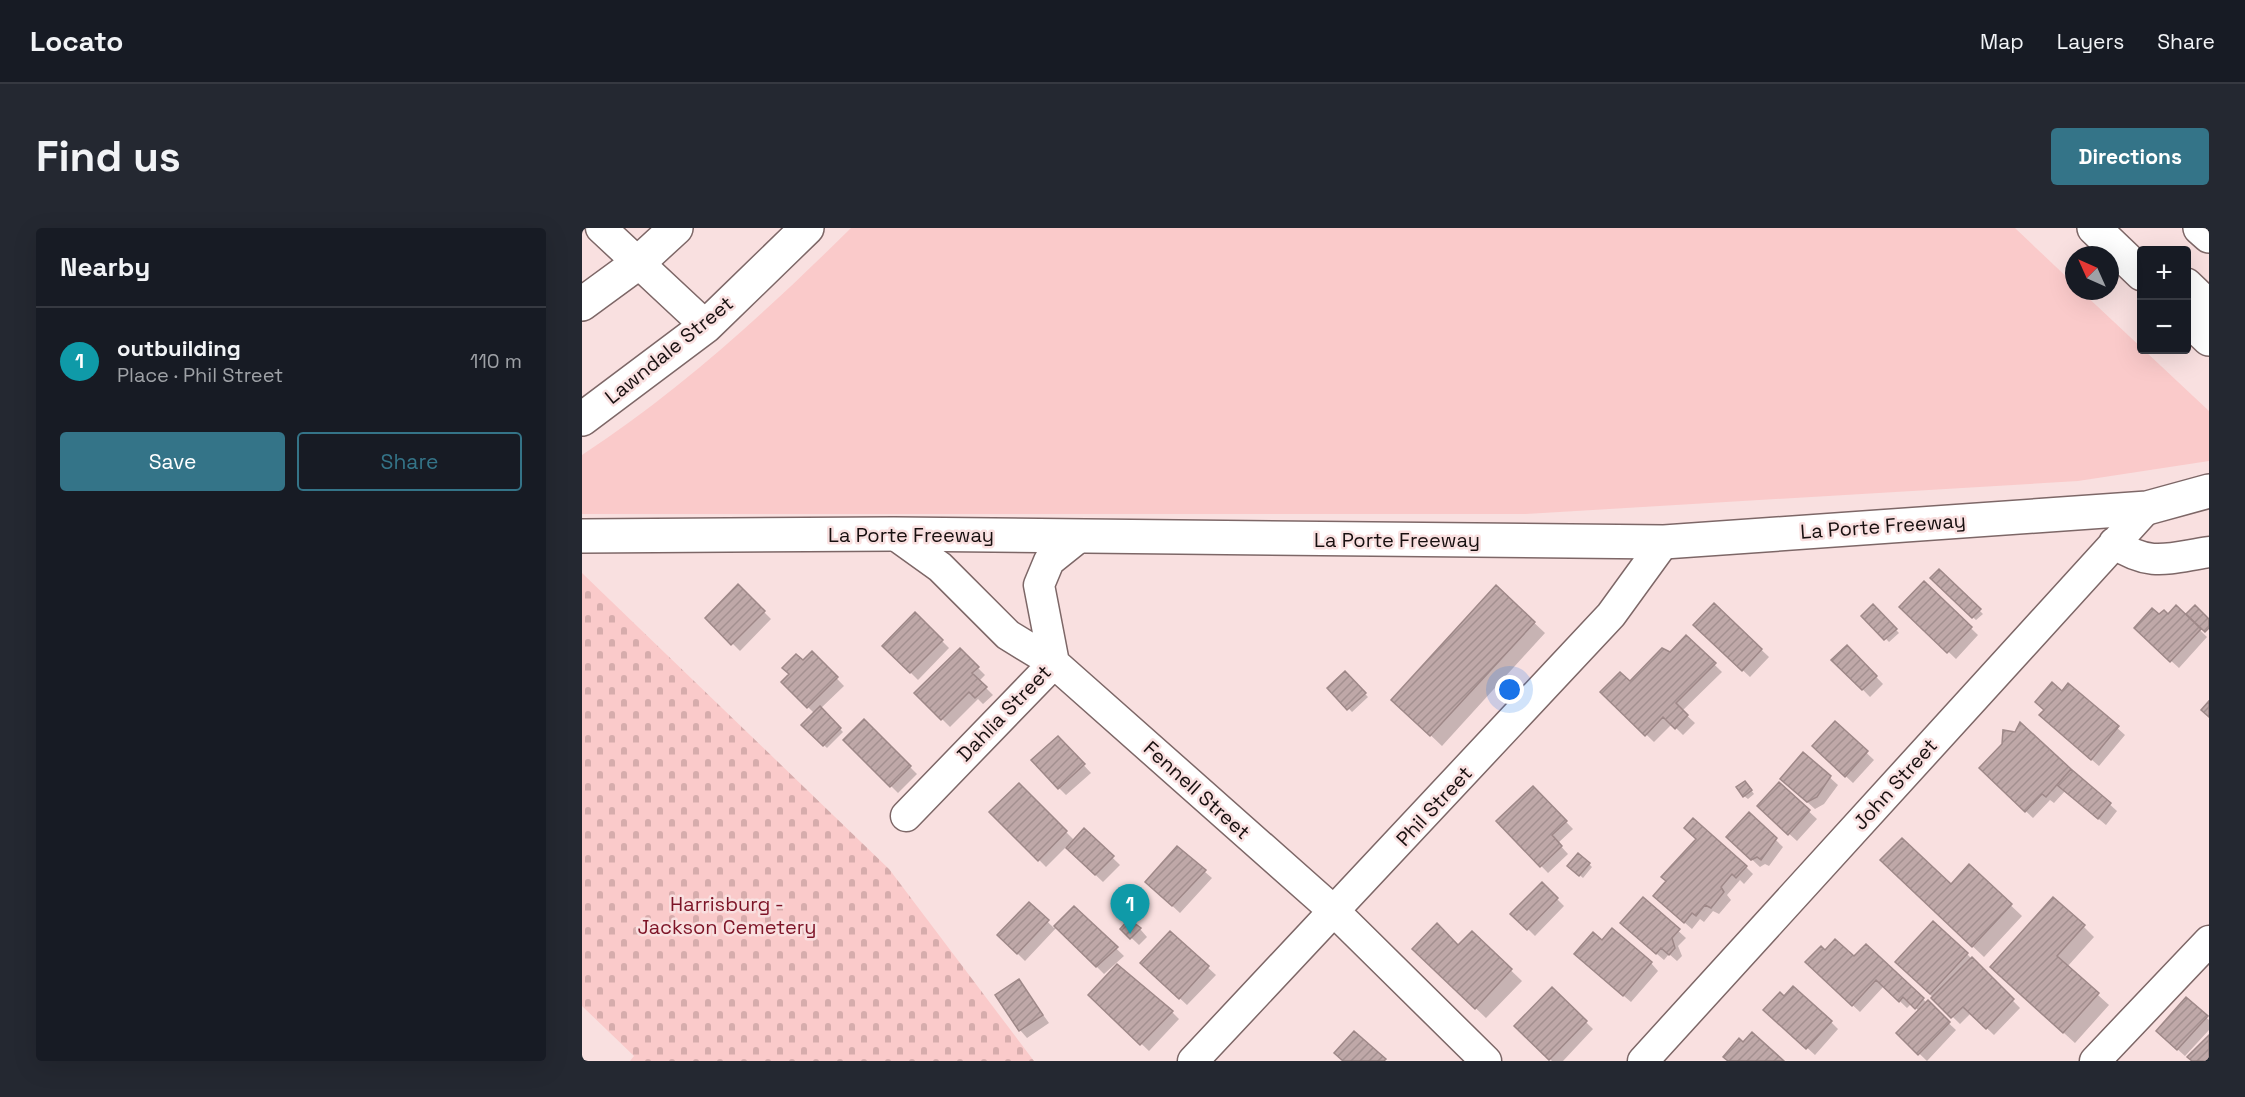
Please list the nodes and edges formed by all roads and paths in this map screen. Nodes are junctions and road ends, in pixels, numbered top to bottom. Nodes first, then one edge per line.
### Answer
1 (601, 228) edge
2 (676, 228) edge
3 (807, 228) edge
4 (2094, 228) edge
5 (2122, 228) edge
6 (2200, 228) edge
7 (2209, 237) edge
8 (2146, 246) edge
9 (638, 263) junction
10 (2137, 269) edge
11 (2191, 289) edge
12 (582, 304) edge
13 (2209, 307) edge
14 (2191, 322) edge
15 (706, 326) junction
16 (2209, 339) edge
17 (582, 419) edge
18 (2209, 491) edge
19 (2147, 508) junction
20 (894, 534) junction
21 (582, 536) edge
22 (1078, 537) junction
23 (1664, 542) junction
24 (2114, 543) junction
25 (2195, 554) edge
26 (1054, 663) junction
27 (906, 816) dead end
28 (1335, 912) junction
29 (2209, 941) edge
30 (1193, 1061) edge
31 (1486, 1061) edge
32 (1643, 1061) edge
33 (2095, 1061) edge

1 - 9 street
2 - 9 main road
3 - 15 main road, Lawndale Street
4 - 10 main road
5 - 8 main road
6 - 7 main road
9 - 12 main road
9 - 15 street
11 - 13 main road
14 - 16 main road
15 - 17 main road, Lawndale Street
18 - 19 main road, La Porte Freeway
19 - 23 main road, La Porte Freeway
19 - 24 street, John Street
20 - 21 main road, La Porte Freeway
20 - 22 main road, La Porte Freeway
20 - 26 street, Fennell Street
22 - 23 main road, La Porte Freeway
22 - 26 street, Dahlia Street
23 - 28 street, Phil Street
24 - 25 street
24 - 32 street, John Street
26 - 27 street, Dahlia Street
26 - 28 street, Fennell Street
28 - 30 street, Phil Street
28 - 31 street, Fennell Street
29 - 33 street

